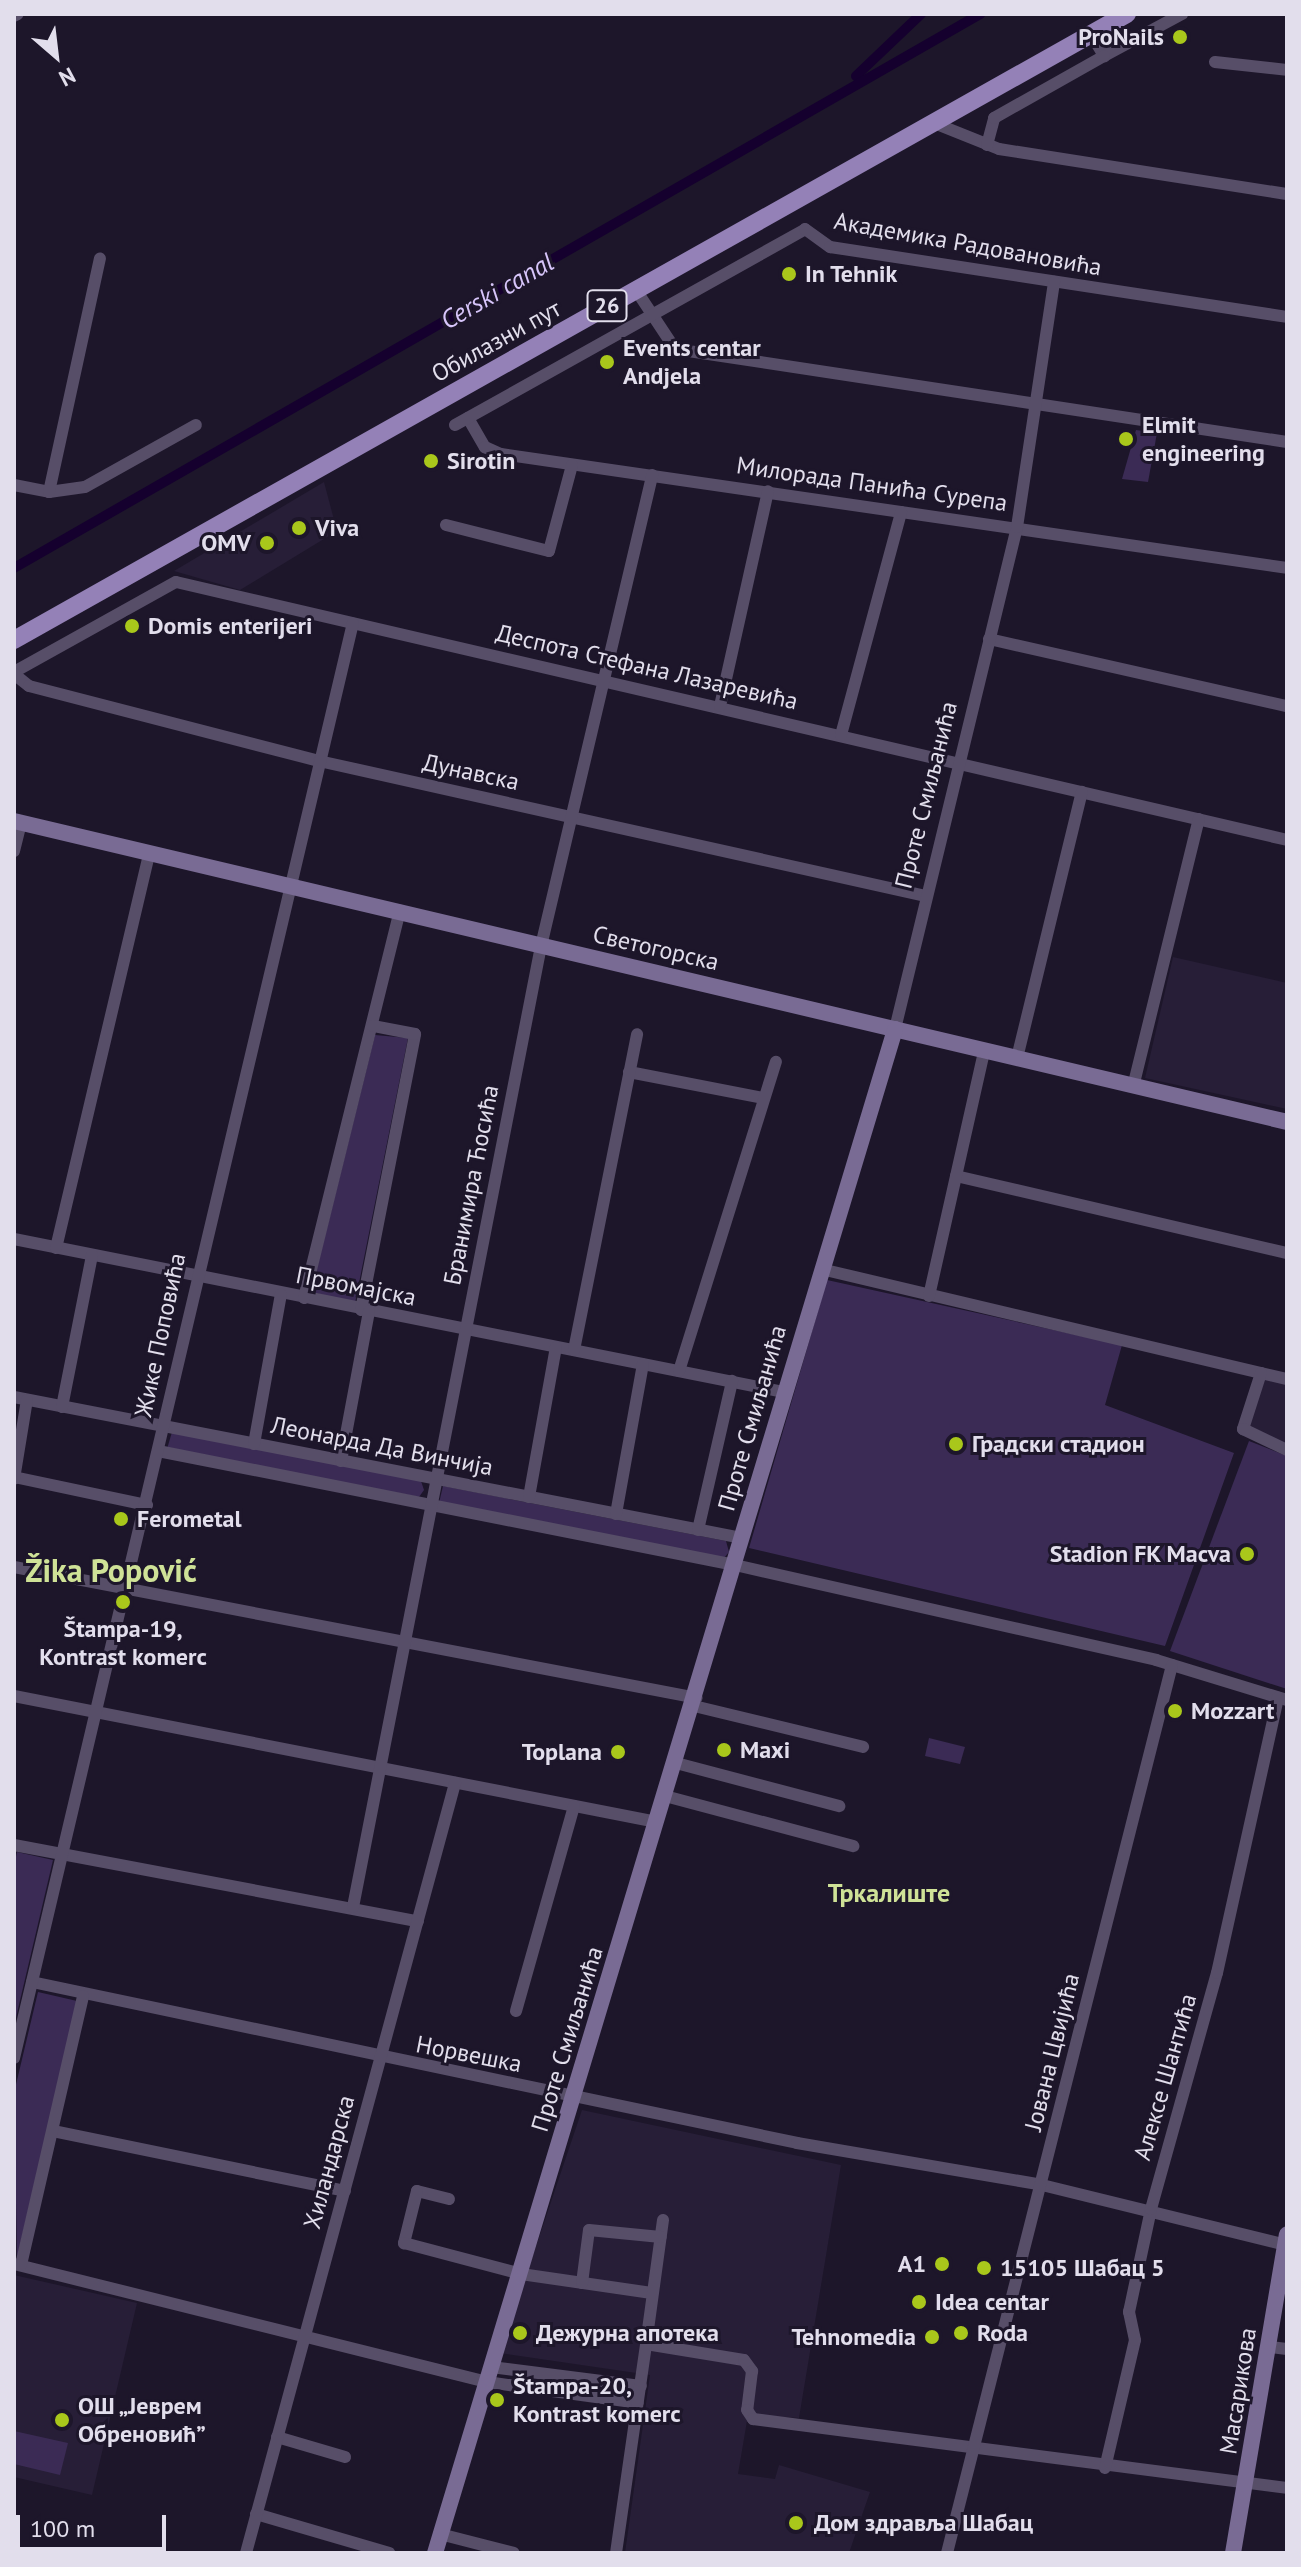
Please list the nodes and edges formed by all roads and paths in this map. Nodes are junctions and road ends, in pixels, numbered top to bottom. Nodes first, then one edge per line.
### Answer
1 (1127, 14) edge
2 (1182, 14) edge
3 (1091, 34) junction
4 (1104, 56) junction
5 (1215, 62) dead end
6 (1287, 70) edge
7 (934, 123) junction
8 (983, 141) junction
9 (1287, 194) edge
10 (100, 259) dead end
11 (1054, 282) junction
12 (636, 290) junction
13 (652, 314) junction
14 (1287, 317) edge
15 (1037, 404) junction
16 (468, 418) junction
17 (196, 425) dead end
18 (455, 425) dead end
19 (1287, 442) edge
20 (572, 465) junction
21 (652, 475) junction
22 (14, 485) edge
23 (768, 491) junction
24 (49, 492) junction
25 (901, 512) junction
26 (446, 525) dead end
27 (1017, 527) junction
28 (1287, 568) edge
29 (353, 623) junction
30 (989, 639) junction
31 (14, 640) edge
32 (14, 673) edge
33 (605, 679) junction
34 (720, 706) junction
35 (1287, 706) edge
36 (841, 735) junction
37 (319, 761) junction
38 (958, 762) junction
39 (1082, 792) junction
40 (572, 817) junction
41 (1199, 819) junction
42 (17, 821) edge
43 (1287, 840) edge
44 (14, 851) edge
45 (149, 854) junction
46 (288, 885) junction
47 (926, 896) junction
48 (400, 911) junction
49 (541, 946) junction
50 (373, 1026) junction
51 (895, 1029) junction
52 (637, 1034) dead end
53 (984, 1051) junction
54 (1017, 1058) junction
55 (776, 1062) dead end
56 (629, 1072) junction
57 (1133, 1087) junction
58 (763, 1098) junction
59 (1287, 1122) edge
60 (956, 1176) junction
61 (14, 1239) edge
62 (56, 1248) junction
63 (1287, 1253) edge
64 (92, 1255) junction
65 (821, 1269) junction
66 (195, 1276) junction
67 (281, 1294) junction
68 (929, 1296) junction
69 (304, 1298) junction
70 (365, 1311) junction
71 (464, 1329) junction
72 (556, 1347) junction
73 (574, 1350) junction
74 (643, 1364) junction
75 (679, 1371) junction
76 (1261, 1373) junction
77 (1287, 1379) edge
78 (732, 1381) junction
79 (784, 1392) junction
80 (20, 1399) edge
81 (62, 1407) junction
82 (163, 1425) junction
83 (254, 1444) junction
84 (1287, 1450) edge
85 (158, 1451) junction
86 (341, 1461) junction
87 (14, 1478) edge
88 (436, 1479) junction
89 (529, 1497) junction
90 (147, 1505) junction
91 (432, 1505) junction
92 (616, 1514) junction
93 (698, 1530) junction
94 (742, 1538) junction
95 (735, 1565) junction
96 (14, 1567) edge
97 (126, 1586) junction
98 (407, 1639) junction
99 (1172, 1665) junction
100 (14, 1696) edge
101 (1283, 1699) edge
102 (696, 1702) junction
103 (94, 1712) junction
104 (863, 1747) dead end
105 (676, 1763) junction
106 (380, 1768) junction
107 (455, 1783) junction
108 (665, 1796) junction
109 (574, 1806) junction
110 (839, 1806) dead end
111 (657, 1822) junction
112 (14, 1845) edge
113 (853, 1846) dead end
114 (61, 1854) junction
115 (353, 1907) junction
116 (418, 1921) junction
117 (32, 1982) junction
118 (83, 1996) junction
119 (516, 2011) dead end
120 (14, 2058) edge
121 (380, 2058) junction
122 (575, 2097) junction
123 (53, 2131) junction
124 (1042, 2185) junction
125 (345, 2191) junction
126 (449, 2199) dead end
127 (1151, 2209) junction
128 (663, 2220) dead end
129 (661, 2237) junction
130 (1286, 2242) edge
131 (18, 2265) edge
132 (521, 2274) junction
133 (582, 2283) junction
134 (652, 2293) junction
135 (304, 2332) junction
136 (646, 2344) junction
137 (1278, 2348) edge
138 (489, 2374) junction
139 (641, 2386) junction
140 (638, 2403) junction
141 (277, 2437) junction
142 (974, 2449) junction
143 (345, 2457) dead end
144 (1105, 2468) junction
145 (1247, 2484) junction
146 (1287, 2488) edge
147 (256, 2514) junction
148 (440, 2534) junction
149 (246, 2553) edge
150 (389, 2553) edge
151 (435, 2553) edge
152 (514, 2553) edge
153 (616, 2553) edge
154 (947, 2553) edge
155 (1233, 2553) edge

1 - 3 main road, Обилазни пут / 26
2 - 4 street
3 - 4 street
3 - 7 main road, Обилазни пут / 26
4 - 8 street
5 - 6 street
7 - 8 street
7 - 12 main road, Обилазни пут / 26
8 - 9 street
10 - 24 street
11 - 13 street, Академика Радовановића
11 - 14 street, Академика Радовановића
11 - 15 street, Проте Смиљанића
12 - 13 street
12 - 31 main road, Обилазни пут / 26
13 - 15 street
13 - 16 street, Академика Радовановића
15 - 19 street
15 - 27 street, Проте Смиљанића
16 - 18 street, Академика Радовановића
16 - 20 street, Милорада Панића Сурепа
17 - 24 street
20 - 21 street, Милорада Панића Сурепа
20 - 26 street
21 - 23 street, Милорада Панића Сурепа
21 - 33 street, Бранимира Ћосића
22 - 24 street
23 - 25 street, Милорада Панића Сурепа
23 - 34 street
25 - 27 street, Милорада Панића Сурепа
25 - 36 street
27 - 28 street, Милорада Панића Сурепа
27 - 30 street, Проте Смиљанића
29 - 32 street, Деспота Стефана Лазаревића
29 - 33 street, Деспота Стефана Лазаревића
29 - 37 street, Жике Поповића
30 - 35 street
30 - 38 street, Проте Смиљанића
32 - 37 street, Дунавска
33 - 34 street, Деспота Стефана Лазаревића
33 - 40 street, Бранимира Ћосића
34 - 36 street, Деспота Стефана Лазаревића
36 - 38 street, Деспота Стефана Лазаревића
37 - 40 street, Дунавска
37 - 46 street, Жике Поповића
38 - 39 street, Деспота Стефана Лазаревића
38 - 47 street, Проте Смиљанића
39 - 41 street, Деспота Стефана Лазаревића
39 - 54 street
40 - 47 street, Дунавска
40 - 49 street, Бранимира Ћосића
41 - 43 street, Деспота Стефана Лазаревића
41 - 57 street
42 - 44 street
42 - 45 street, Светогорска
45 - 46 street, Светогорска
45 - 62 street
46 - 48 street, Светогорска
46 - 66 street, Жике Поповића
47 - 51 street, Проте Смиљанића
48 - 49 street, Светогорска
48 - 50 street
49 - 51 street, Светогорска
49 - 71 street, Бранимира Ћосића
50 - 69 street
50 - 70 street
51 - 53 street, Светогорска
51 - 65 street, Проте Смиљанића
52 - 56 street
53 - 54 street, Светогорска
53 - 60 street
54 - 57 street, Светогорска
55 - 58 street
56 - 58 street
56 - 73 street
57 - 59 street, Светогорска
58 - 75 street
60 - 63 street
60 - 68 street
61 - 62 street, Првомајска
62 - 64 street, Првомајска
64 - 66 street, Првомајска
64 - 81 street
65 - 68 street
65 - 79 street, Проте Смиљанића
66 - 67 street, Првомајска
66 - 82 street, Жике Поповића
67 - 69 street, Првомајска
67 - 83 street
68 - 76 street
69 - 70 street, Првомајска
70 - 71 street, Првомајска
70 - 86 street
71 - 72 street, Првомајска
71 - 88 street, Бранимира Ћосића
72 - 73 street, Првомајска
72 - 89 street
73 - 74 street, Првомајска
74 - 75 street, Првомајска
74 - 92 street
75 - 78 street, Првомајска
76 - 77 street
76 - 84 street
78 - 79 street, Првомајска
78 - 93 street
79 - 94 street, Проте Смиљанића
80 - 81 street, Леонарда Да Винчија
80 - 87 street
81 - 82 street, Леонарда Да Винчија
82 - 83 street, Леонарда Да Винчија
82 - 85 street, Жике Поповића
83 - 86 street, Леонарда Да Винчија
85 - 90 street, Жике Поповића
85 - 91 street, Леонарда Да Винчија
86 - 88 street, Леонарда Да Винчија
87 - 90 street
88 - 89 street, Леонарда Да Винчија
88 - 91 street, Бранимира Ћосића
89 - 92 street, Леонарда Да Винчија
90 - 97 street, Жике Поповића
91 - 95 street, Леонарда Да Винчија
91 - 98 street, Бранимира Ћосића
92 - 93 street, Леонарда Да Винчија
93 - 94 street, Леонарда Да Винчија
94 - 95 street, Проте Смиљанића
95 - 99 street, Леонарда Да Винчија
95 - 102 street, Проте Смиљанића
96 - 97 street
97 - 98 street
97 - 103 street, Жике Поповића
98 - 102 street
98 - 106 street, Бранимира Ћосића
99 - 101 street, Леонарда Да Винчија
99 - 124 street, Јована Цвијића
100 - 103 street
101 - 127 street, Алексе Шантића
102 - 104 street
102 - 105 street, Проте Смиљанића
103 - 106 street
103 - 114 street, Жике Поповића
105 - 108 street, Проте Смиљанића
105 - 110 street
106 - 107 street
106 - 115 street, Бранимира Ћосића
107 - 109 street
107 - 116 street, Хиландарска
108 - 111 street, Проте Смиљанића
108 - 113 street
109 - 111 street
109 - 119 street
111 - 122 street, Проте Смиљанића
112 - 114 street
114 - 115 street
114 - 117 street, Жике Поповића
115 - 116 street
116 - 121 street, Хиландарска
117 - 118 street, Норвешка
117 - 120 street, Жике Поповића
118 - 121 street, Норвешка
118 - 123 street
121 - 122 street, Норвешка
121 - 125 street, Хиландарска
122 - 124 street, Норвешка
122 - 132 street, Проте Смиљанића
123 - 125 street
123 - 131 street
124 - 127 street, Норвешка
124 - 142 street, Јована Цвијића
125 - 135 street, Хиландарска
126 - 132 street
127 - 130 street, Норвешка
127 - 144 street, Алексе Шантића
128 - 129 street
129 - 133 street
129 - 134 street
130 - 137 street, Масарикова
131 - 135 street
132 - 133 street
132 - 138 street, Проте Смиљанића
133 - 134 street
134 - 136 street
135 - 138 street
135 - 141 street, Хиландарска
136 - 139 street
136 - 142 street
137 - 145 street, Масарикова
138 - 139 street
138 - 140 street
138 - 148 street, Проте Смиљанића
139 - 140 street
140 - 153 street
141 - 143 street
141 - 147 street, Хиландарска
142 - 144 street
142 - 154 street, Јована Цвијића
144 - 145 street
145 - 146 street
145 - 155 street, Масарикова
147 - 149 street, Хиландарска
147 - 150 street
148 - 151 street, Проте Смиљанића
148 - 152 street

